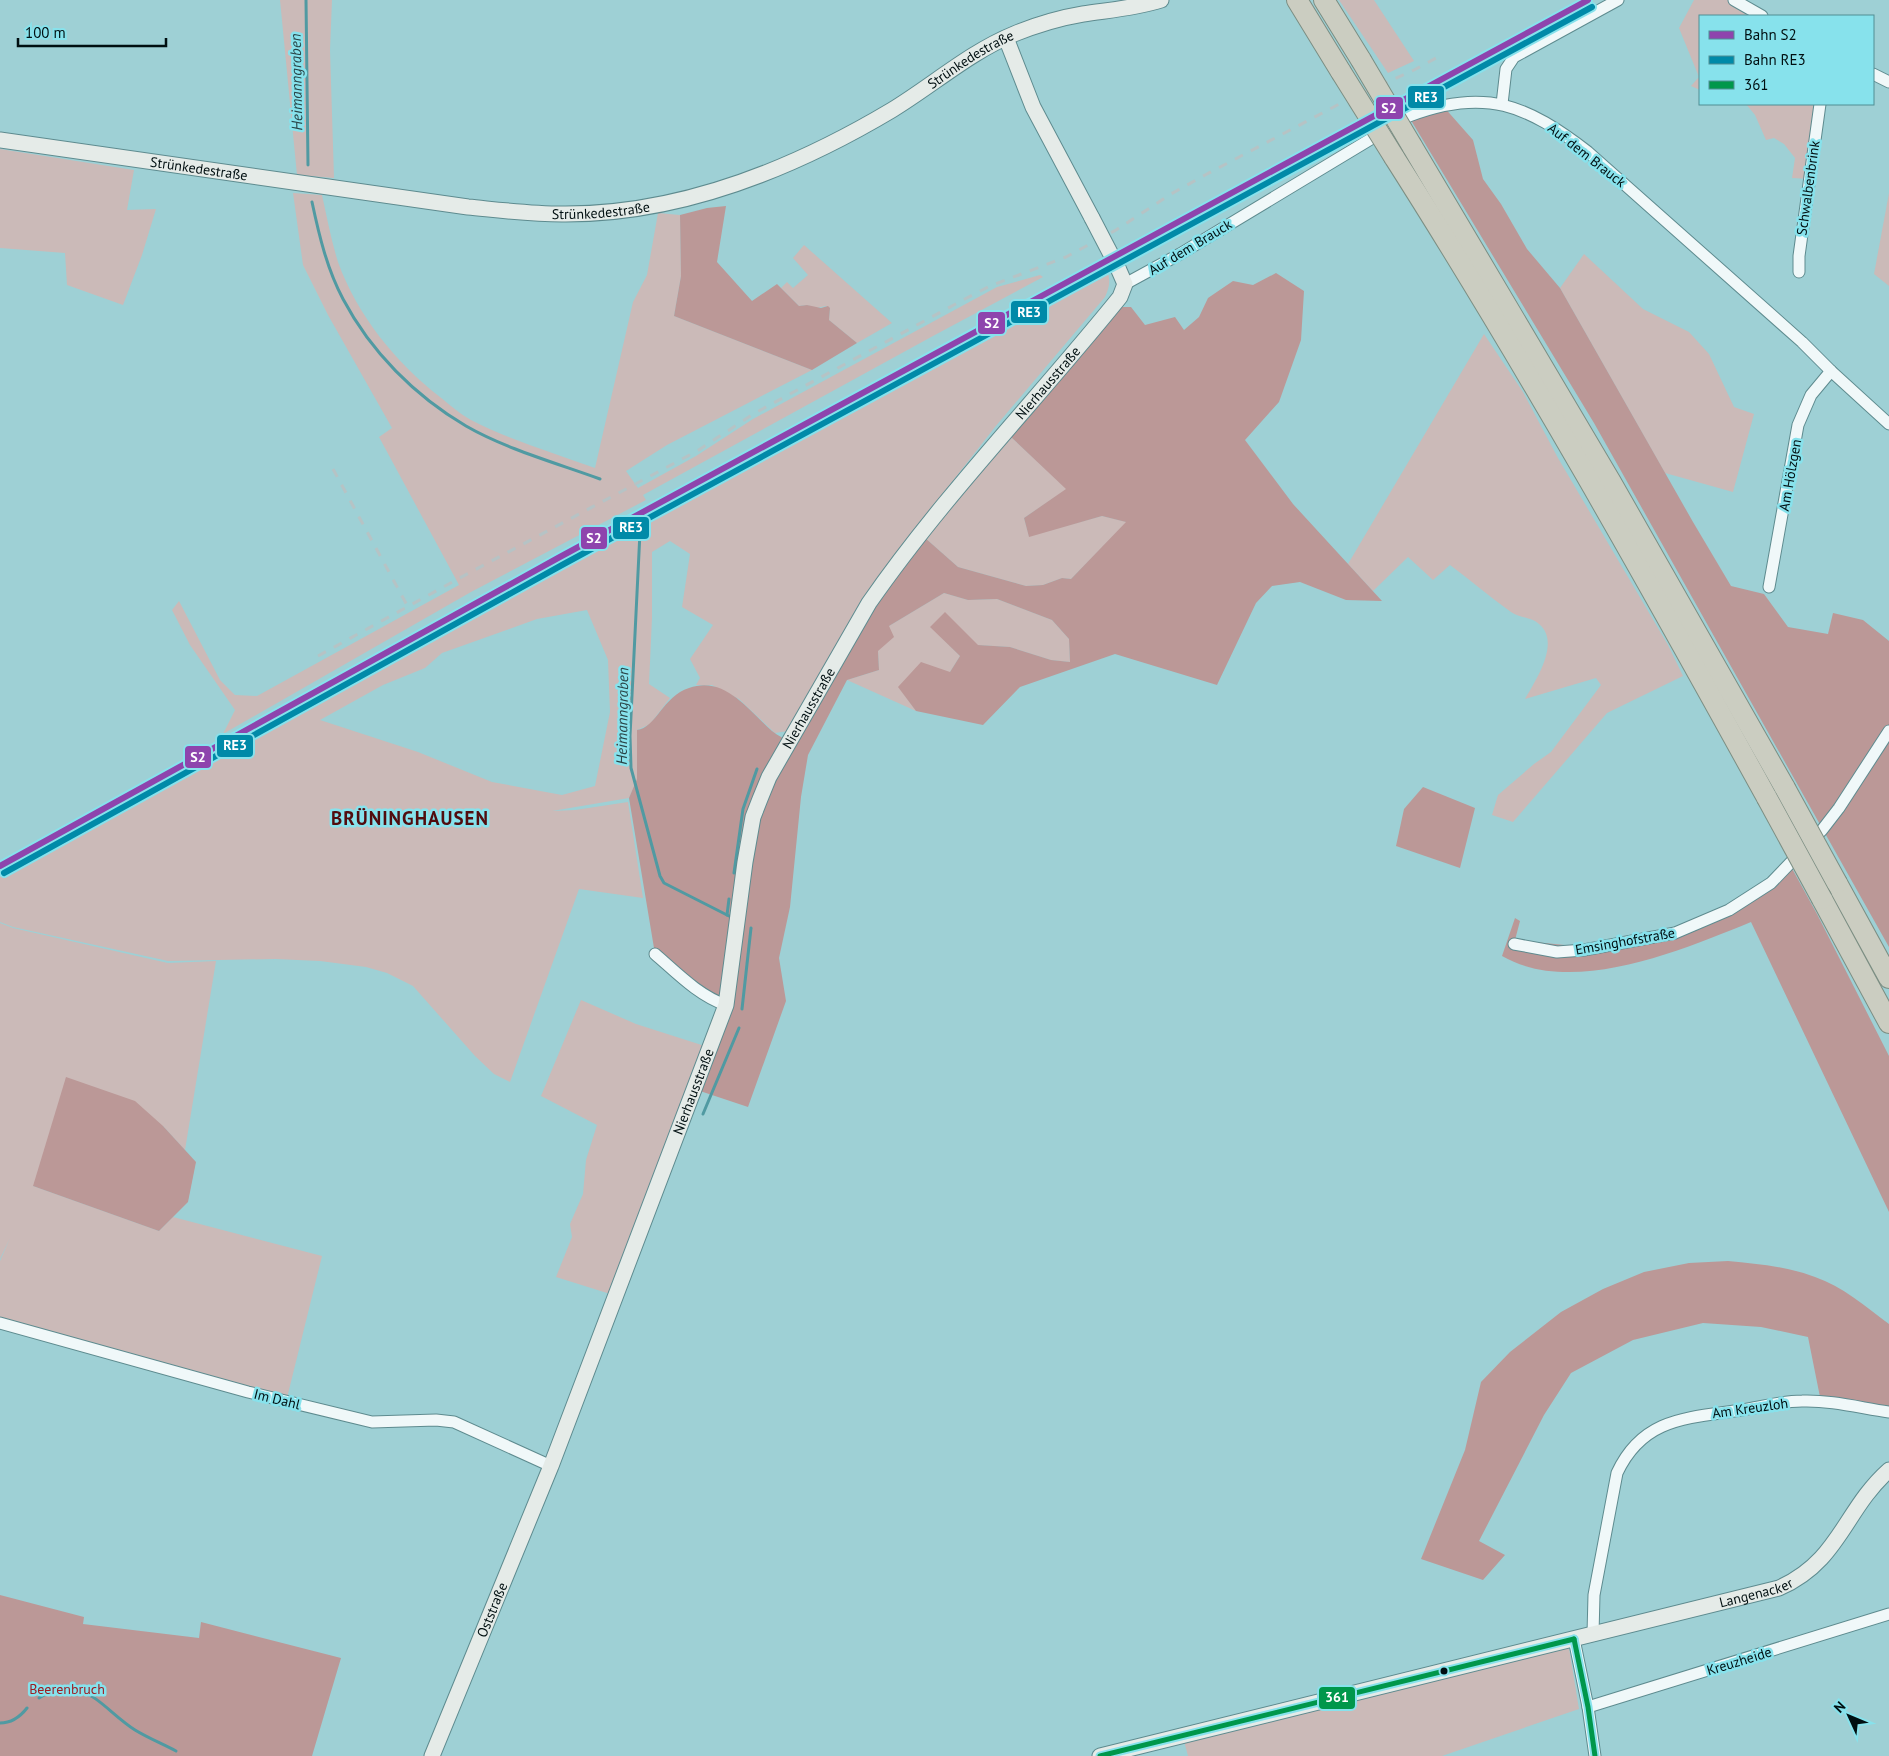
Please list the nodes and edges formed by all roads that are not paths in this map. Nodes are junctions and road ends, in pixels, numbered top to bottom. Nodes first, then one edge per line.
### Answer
1 (1161, 0) edge
2 (1297, 0) edge
3 (1324, 0) edge
4 (1618, 0) edge
5 (1734, 0) edge
6 (1760, 15) edge
7 (1006, 38) junction
8 (1874, 74) edge
9 (1889, 82) edge
10 (1502, 104) junction
11 (1820, 105) edge
12 (0, 140) edge
13 (1799, 272) dead end
14 (1125, 284) junction
15 (1831, 371) junction
16 (1889, 424) edge
17 (1769, 587) dead end
18 (1889, 731) edge
19 (1514, 944) dead end
20 (655, 954) dead end
21 (1889, 978) edge
22 (726, 1005) junction
23 (1889, 1023) edge
24 (0, 1323) edge
25 (1889, 1412) edge
26 (551, 1466) junction
27 (1889, 1470) edge
28 (1889, 1614) edge
29 (1593, 1634) junction
30 (1574, 1639) junction
31 (1588, 1707) junction
32 (432, 1756) edge
33 (1100, 1756) edge
34 (1595, 1756) edge

1 - 7 main road, Strünkedestraße
2 - 23 highway, bridge
3 - 21 highway, bridge
4 - 10 street
5 - 6 street
7 - 12 main road, Strünkedestraße
7 - 14 main road, bridge
8 - 9 street
10 - 14 street, Auf dem Brauck
10 - 15 street, Auf dem Brauck
11 - 13 street, Schwalbenbrink
14 - 22 main road, Nierhausstraße
15 - 16 street, Auf dem Brauck
15 - 17 street, Am Hölzgen
18 - 19 street, Emsinghofstraße
20 - 22 street
22 - 26 main road, Nierhausstraße
24 - 26 street, Im Dahl
25 - 29 street, Am Kreuzloh
26 - 32 main road, Oststraße
27 - 29 main road, Langenacker
28 - 31 street, Kreuzheide
29 - 30 main road, Langenacker
30 - 31 street
30 - 33 main road, Langenacker
31 - 34 street

